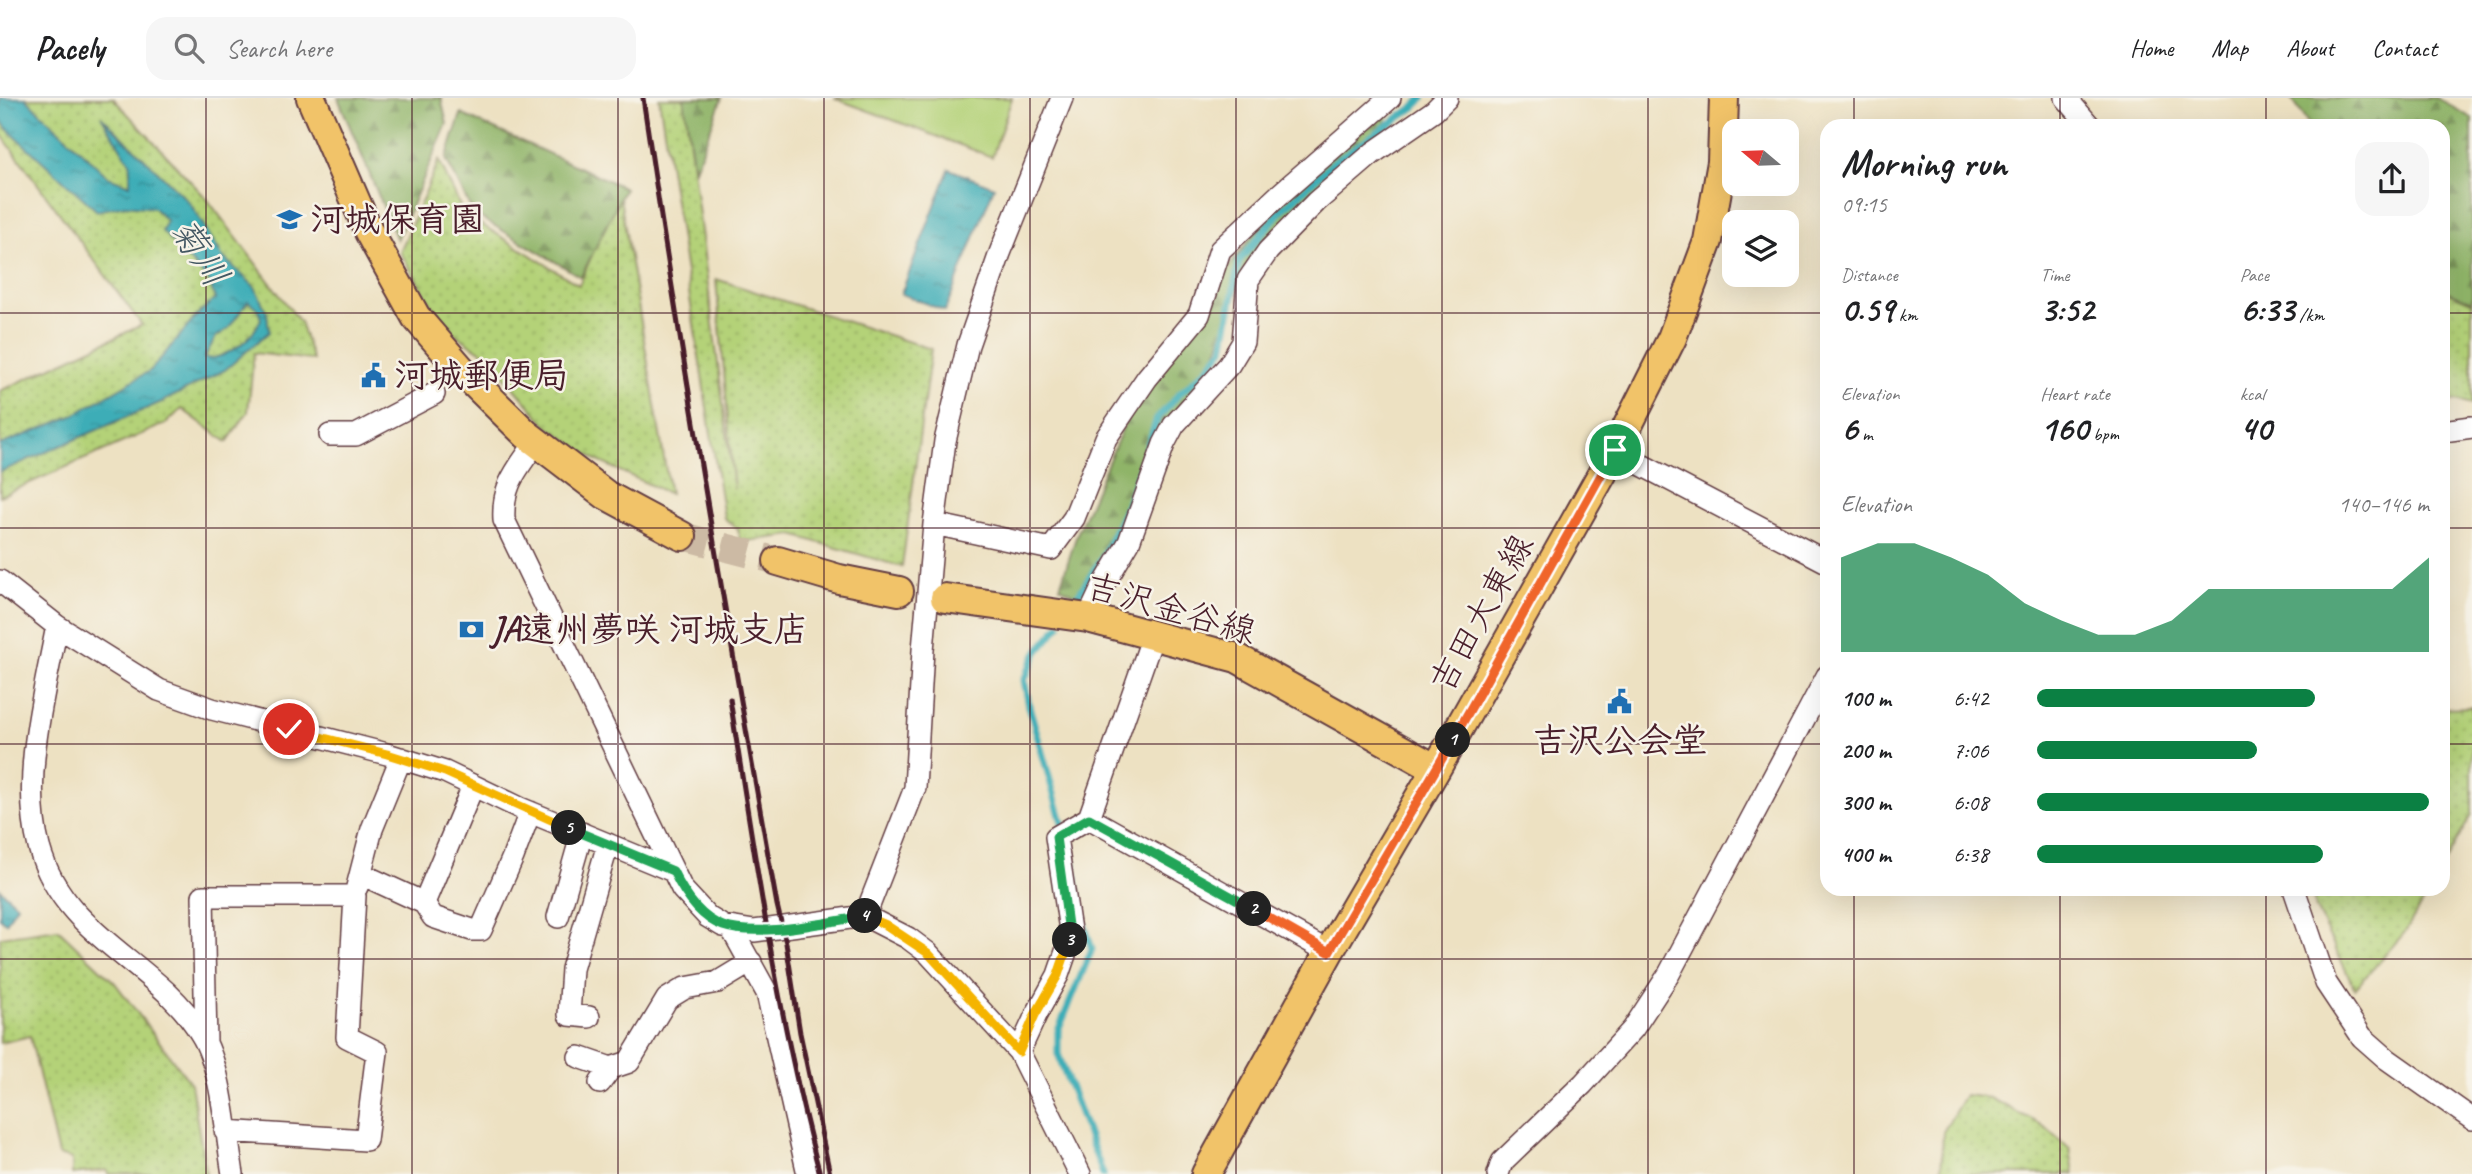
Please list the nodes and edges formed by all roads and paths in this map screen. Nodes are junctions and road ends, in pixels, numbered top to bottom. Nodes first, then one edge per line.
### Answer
1 (311, 98) edge
2 (1062, 98) edge
3 (1390, 98) edge
4 (1447, 98) edge
5 (1724, 98) edge
6 (2066, 98) edge
7 (2084, 119) edge
8 (434, 394) dead end
9 (2472, 427) edge
10 (2450, 430) edge
11 (330, 436) dead end
12 (536, 442) junction
13 (1615, 450) junction
14 (934, 524) junction
15 (682, 536) tunnel mouth
16 (1820, 558) edge
17 (778, 561) tunnel mouth
18 (0, 581) edge
19 (899, 591) dead end
20 (945, 598) dead end
21 (1088, 618) junction
22 (57, 626) junction
23 (1153, 636) junction
24 (1820, 689) edge
25 (401, 758) junction
26 (1436, 769) junction
27 (473, 786) junction
28 (530, 812) junction
29 (1083, 821) junction
30 (582, 833) junction
31 (608, 844) junction
32 (673, 871) junction
33 (361, 874) junction
34 (355, 896) junction
35 (2296, 896) edge
36 (424, 903) junction
37 (865, 916) junction
38 (558, 917) dead end
39 (732, 928) junction
40 (1329, 952) junction
41 (751, 962) junction
42 (589, 1017) dead end
43 (206, 1043) junction
44 (1019, 1052) junction
45 (579, 1057) dead end
46 (2472, 1119) edge
47 (225, 1131) junction
48 (233, 1174) edge
49 (808, 1174) edge
50 (1080, 1174) edge
51 (1206, 1174) edge
52 (1498, 1174) edge

1 - 12 main road
2 - 14 street
3 - 14 street
4 - 21 street
5 - 13 main road, 吉田大東線
6 - 7 street
8 - 11 street
9 - 10 street
12 - 15 main road
12 - 32 street
13 - 16 street
13 - 26 main road, 吉田大東線
14 - 37 street
17 - 19 main road
18 - 22 street
20 - 21 main road, 吉沢金谷線
21 - 23 main road, 吉沢金谷線
22 - 25 street
22 - 43 street
23 - 26 main road, 吉沢金谷線
23 - 29 street
24 - 52 street
25 - 27 street
25 - 33 street
26 - 40 main road, 吉田大東線
27 - 28 street
27 - 36 street
28 - 30 street
28 - 36 street
29 - 40 street
29 - 44 street
30 - 31 street
30 - 38 street
31 - 32 street
31 - 42 street
32 - 39 street
33 - 34 street
33 - 36 street
34 - 43 street
34 - 47 street
35 - 46 street
37 - 39 street
37 - 44 street
39 - 41 street
40 - 51 main road, 吉田大東線
41 - 45 street
41 - 49 street
43 - 47 street
44 - 50 street
47 - 48 street

